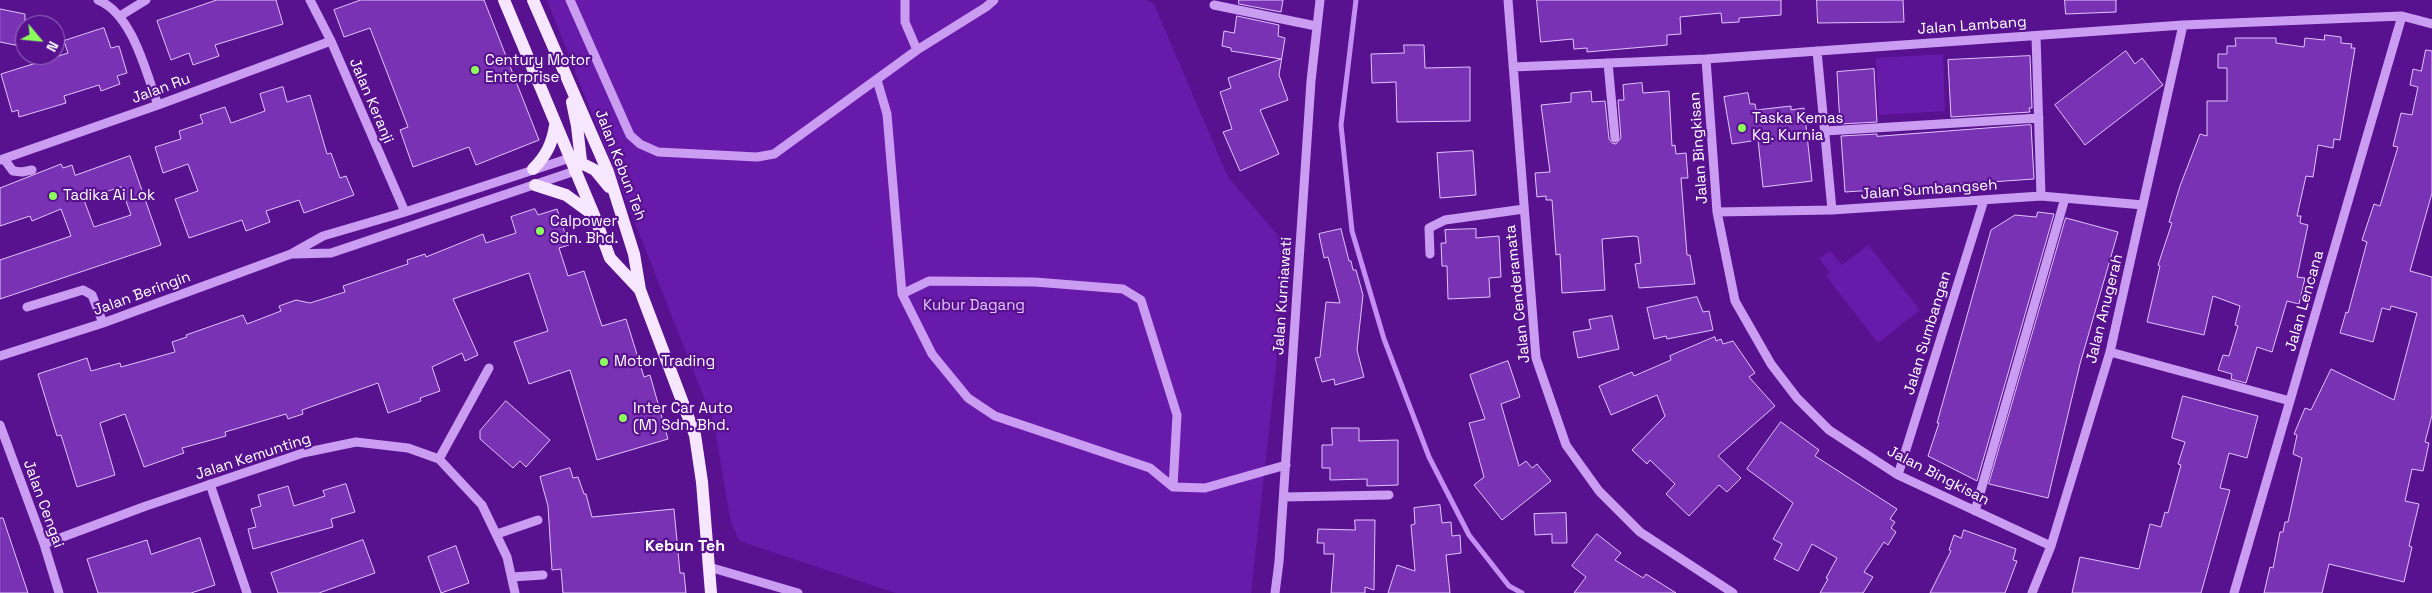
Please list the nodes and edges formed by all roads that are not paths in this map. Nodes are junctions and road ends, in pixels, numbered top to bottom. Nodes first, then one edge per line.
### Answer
1 (98, 0) edge
2 (146, 0) edge
3 (310, 0) edge
4 (504, 0) edge
5 (533, 0) edge
6 (570, 0) edge
7 (905, 0) edge
8 (994, 0) edge
9 (1320, 0) edge
10 (1508, 0) edge
11 (1214, 5) dead end
12 (120, 16) junction
13 (2402, 16) junction
14 (2432, 24) edge
15 (2184, 25) junction
16 (1316, 26) junction
17 (2036, 36) junction
18 (331, 41) junction
19 (917, 50) junction
20 (1818, 51) junction
21 (1706, 59) junction
22 (1608, 63) junction
23 (1513, 68) junction
24 (878, 80) junction
25 (569, 87) junction
26 (158, 105) junction
27 (2039, 118) junction
28 (555, 126) junction
29 (1825, 131) junction
30 (1615, 138) dead end
31 (2, 160) edge
32 (575, 163) junction
33 (533, 169) junction
34 (32, 170) dead end
35 (535, 185) junction
36 (614, 193) junction
37 (2042, 196) junction
38 (2065, 198) junction
39 (1984, 200) junction
40 (2143, 205) junction
41 (1524, 209) junction
42 (1832, 210) junction
43 (405, 212) junction
44 (1717, 212) junction
45 (594, 215) junction
46 (292, 254) junction
47 (1430, 254) dead end
48 (640, 290) junction
49 (902, 294) junction
50 (27, 308) dead end
51 (103, 323) junction
52 (2110, 352) junction
53 (0, 356) edge
54 (489, 368) dead end
55 (2290, 401) junction
56 (0, 425) edge
57 (3, 446) edge
58 (439, 459) junction
59 (1286, 464) junction
60 (1898, 475) junction
61 (210, 484) junction
62 (1173, 487) junction
63 (1389, 495) dead end
64 (1284, 497) junction
65 (1975, 512) junction
66 (538, 520) dead end
67 (497, 534) junction
68 (44, 544) junction
69 (2051, 546) junction
70 (709, 567) junction
71 (543, 575) dead end
72 (512, 577) junction
73 (57, 592) edge
74 (247, 593) edge
75 (515, 593) edge
76 (711, 593) edge
77 (798, 593) edge
78 (1275, 593) edge
79 (1733, 593) edge
80 (2032, 593) edge
81 (2234, 593) edge

1 - 12 street
2 - 12 street
3 - 18 street, Jalan Keranji
4 - 28 main road, Jalan Kebun Teh
5 - 25 main road, Jalan Kebun Teh
6 - 24 street
7 - 19 street
8 - 19 street
9 - 16 street, Jalan Kurniawati
10 - 23 street, Jalan Cenderamata
11 - 16 street
12 - 26 street
13 - 14 street, Jalan Lambang
13 - 15 street, Jalan Lambang
13 - 55 street, Jalan Lencana
15 - 17 street, Jalan Lambang
15 - 40 street, Jalan Anugerah
16 - 59 street, Jalan Kurniawati
17 - 20 street, Jalan Lambang
17 - 27 street
18 - 26 street, Jalan Ru
18 - 43 street, Jalan Keranji
19 - 24 street
20 - 21 street, Jalan Lambang
20 - 29 street
21 - 22 street, Jalan Lambang
21 - 44 street, Jalan Bingkisan
22 - 23 street, Jalan Lambang
22 - 30 street
23 - 41 street, Jalan Cenderamata
24 - 49 street
25 - 32 main road
25 - 36 main road, Jalan Kebun Teh
26 - 31 street, Jalan Ru
27 - 29 street
27 - 37 street
28 - 32 main road, Jalan Kebun Teh
28 - 33 main road
29 - 42 street
31 - 34 street
32 - 33 street, Jalan Beringin
32 - 35 street, Jalan Beringin
32 - 36 main road
32 - 45 main road, Jalan Kebun Teh
33 - 43 street, Jalan Beringin
35 - 45 main road
35 - 46 street, Jalan Beringin
36 - 48 main road, Jalan Kebun Teh
37 - 38 street, Jalan Sumbangseh
37 - 39 street, Jalan Sumbangseh
38 - 40 street, Jalan Sumbangseh
38 - 65 street
39 - 42 street, Jalan Sumbangseh
39 - 60 street, Jalan Sumbangan
40 - 52 street, Jalan Anugerah
41 - 47 street
41 - 79 street, Jalan Cenderamata
42 - 44 street, Jalan Sumbangseh
43 - 46 street, Jalan Beringin
44 - 60 street, Jalan Bingkisan
45 - 48 main road, Jalan Kebun Teh
46 - 51 street, Jalan Beringin
48 - 70 main road, Jalan Kebun Teh
49 - 62 street
49 - 62 street
50 - 51 street
51 - 53 street, Jalan Beringin
52 - 55 street
52 - 69 street, Jalan Anugerah
54 - 58 street
55 - 81 street, Jalan Lencana
56 - 57 street, Jalan Cengai
57 - 68 street, Jalan Cengai
58 - 61 street, Jalan Kemunting
58 - 67 street, Jalan Kemunting
59 - 62 street
59 - 64 street, Jalan Kurniawati
60 - 65 street, Jalan Bingkisan
61 - 68 street, Jalan Kemunting
61 - 74 street
63 - 64 street
64 - 78 street, Jalan Kurniawati
65 - 69 street, Jalan Bingkisan
66 - 67 street
67 - 72 street, Jalan Kemunting
68 - 73 street, Jalan Cengai
69 - 80 street, Jalan Anugerah
70 - 76 main road, Jalan Kebun Teh
70 - 77 street
71 - 72 street
72 - 75 street, Jalan Kemunting

